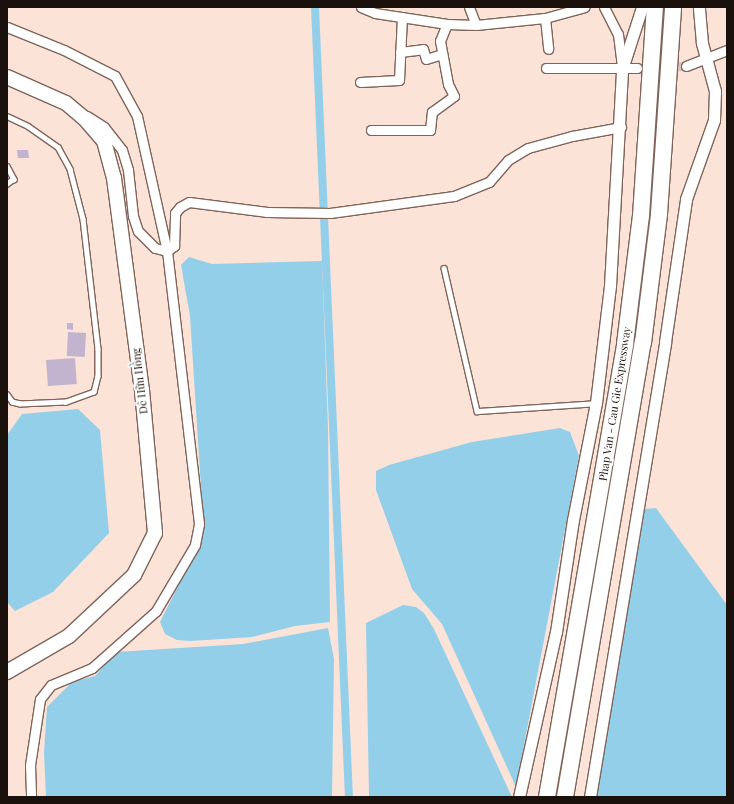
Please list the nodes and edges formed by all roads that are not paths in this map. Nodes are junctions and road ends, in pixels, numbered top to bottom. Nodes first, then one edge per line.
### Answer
1 (361, 7) edge
2 (469, 7) edge
3 (585, 7) edge
4 (604, 7) edge
5 (642, 7) edge
6 (655, 7) edge
7 (673, 7) edge
8 (698, 7) edge
9 (402, 17) junction
10 (545, 18) junction
11 (446, 24) junction
12 (476, 25) junction
13 (7, 27) edge
14 (548, 49) dead end
15 (727, 50) edge
16 (400, 52) junction
17 (442, 54) junction
18 (705, 61) junction
19 (686, 66) tunnel mouth
20 (546, 68) dead end
21 (637, 68) tunnel mouth
22 (622, 69) junction
23 (7, 77) edge
24 (360, 82) dead end
25 (80, 114) junction
26 (7, 116) edge
27 (621, 127) junction
28 (371, 130) dead end
29 (7, 166) edge
30 (7, 184) edge
31 (166, 251) junction
32 (444, 268) dead end
33 (7, 395) edge
34 (596, 403) junction
35 (7, 672) edge
36 (31, 797) edge
37 (519, 797) edge
38 (547, 797) edge
39 (565, 797) edge
40 (590, 797) edge

1 - 9 street
2 - 12 street
3 - 10 street
4 - 22 street
5 - 22 street
6 - 38 highway, Phap Van - Cau Gie Expressway
7 - 39 highway, Phap Van - Cau Gie Expressway
8 - 18 street
9 - 11 street
9 - 16 street
10 - 12 street
10 - 14 street
11 - 12 street
11 - 17 street
13 - 31 street
15 - 18 street
16 - 17 street
16 - 24 street
17 - 28 street
18 - 19 street
18 - 40 street
20 - 22 street
21 - 22 street
22 - 27 street
23 - 25 main road, Đê Hữu Hồng
25 - 31 street
25 - 35 main road, Đê Hữu Hồng
26 - 33 lane
27 - 31 street
27 - 34 street
29 - 30 lane
31 - 36 street
32 - 34 lane
34 - 37 street

